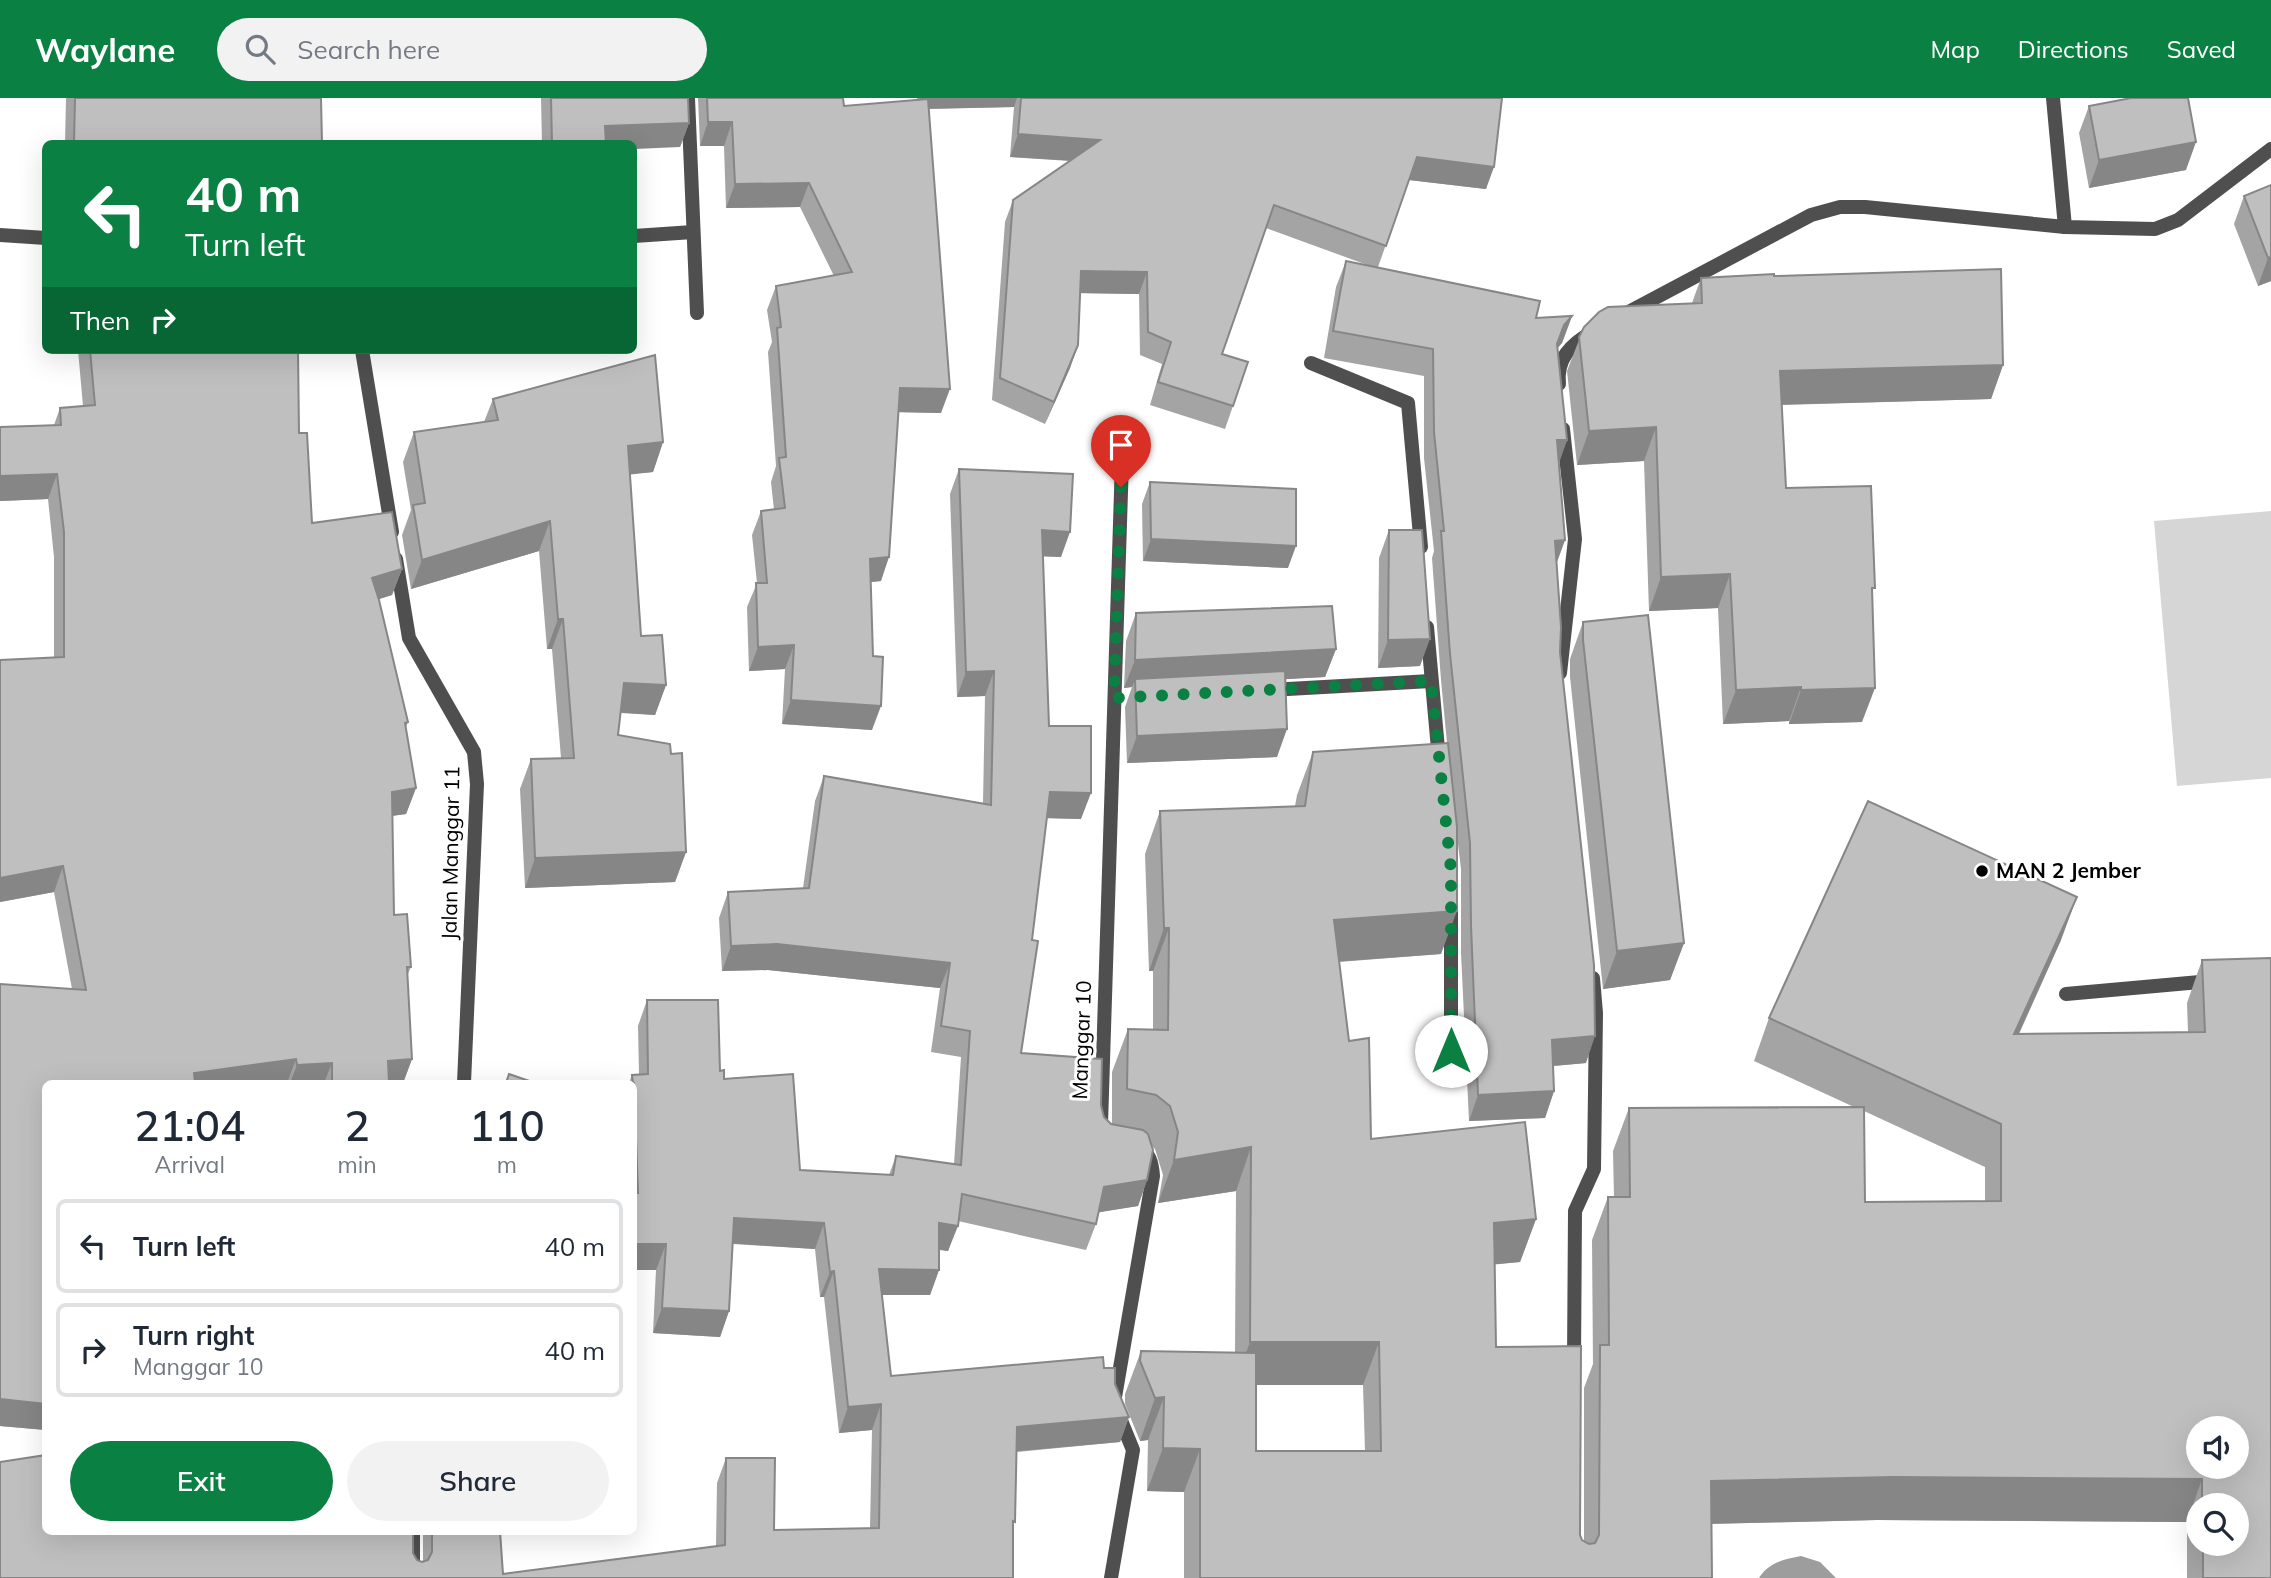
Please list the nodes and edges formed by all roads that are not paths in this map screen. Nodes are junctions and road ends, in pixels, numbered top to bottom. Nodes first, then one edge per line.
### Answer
1 (688, 98) edge
2 (2053, 98) edge
3 (2271, 149) edge
4 (2065, 227) junction
5 (693, 232) junction
6 (0, 235) edge
7 (637, 236) edge
8 (42, 238) edge
9 (697, 313) dead end
10 (363, 354) edge
11 (1311, 363) dead end
12 (1122, 460) dead end
13 (1422, 559) edge
14 (1426, 613) edge
15 (1431, 681) junction
16 (1252, 691) edge
17 (1561, 692) edge
18 (1441, 776) edge
19 (1451, 894) edge
20 (1591, 959) edge
21 (2230, 979) edge
22 (2066, 993) dead end
23 (1451, 1051) dead end
24 (464, 1080) edge
25 (1104, 1140) edge
26 (1121, 1143) edge
27 (1574, 1374) edge
28 (413, 1535) edge
29 (414, 1578) edge
30 (1111, 1578) edge

1 - 5 street
2 - 4 street
3 - 4 street
4 - 17 street
5 - 7 street
5 - 9 street
6 - 8 street
10 - 24 street, Jalan Manggar 11
11 - 13 street
12 - 25 street, Manggar 10
14 - 15 street
15 - 16 street
15 - 18 street
19 - 23 street
20 - 27 street
21 - 22 street
26 - 30 street
28 - 29 street

